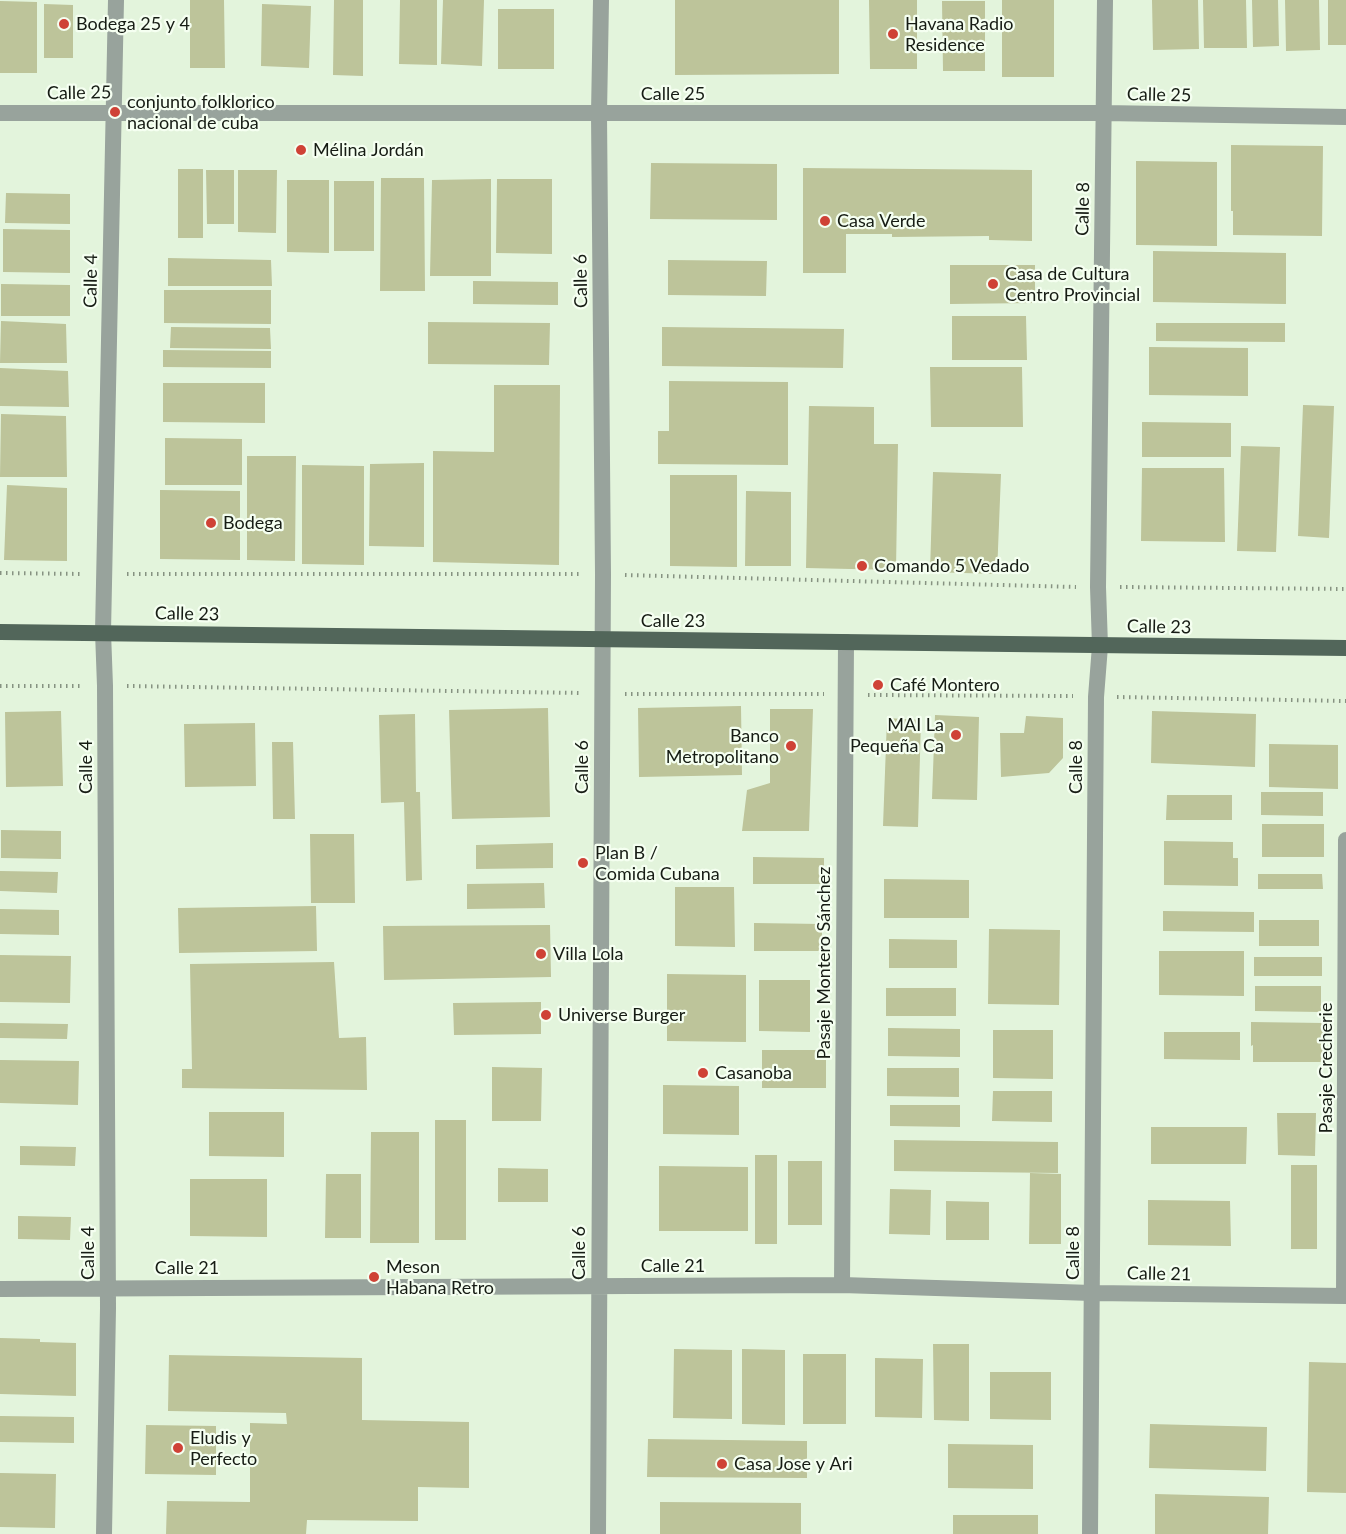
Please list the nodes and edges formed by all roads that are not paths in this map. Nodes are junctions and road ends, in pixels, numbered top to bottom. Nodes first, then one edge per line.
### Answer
1 (116, 0) edge
2 (601, 0) edge
3 (1105, 0) edge
4 (115, 112) junction
5 (0, 113) edge
6 (1104, 113) junction
7 (599, 114) junction
8 (1346, 117) edge
9 (0, 632) edge
10 (103, 632) junction
11 (602, 640) junction
12 (846, 642) junction
13 (1100, 646) junction
14 (1346, 648) edge
15 (1346, 840) edge
16 (842, 1285) junction
17 (598, 1286) junction
18 (107, 1288) junction
19 (0, 1289) edge
20 (1092, 1293) junction
21 (1345, 1296) edge
22 (104, 1534) edge
23 (598, 1534) edge
24 (1090, 1534) edge

1 - 4 street, Calle 4
2 - 7 street, Calle 6
3 - 6 street, Calle 8
4 - 5 street, Calle 25
4 - 7 street, Calle 25
4 - 10 street, Calle 4
6 - 7 street, Calle 25
6 - 8 street, Calle 25
6 - 13 street, Calle 8
7 - 11 street, Calle 6
9 - 10 main road, Calle 23
10 - 11 main road, Calle 23
10 - 18 street, Calle 4
11 - 12 main road, Calle 23
11 - 17 street, Calle 6
12 - 13 main road, Calle 23
12 - 16 street, Pasaje Montero Sánchez
13 - 14 main road, Calle 23
13 - 20 street, Calle 8
15 - 21 street, Pasaje Crecherie
16 - 17 street, Calle 21
16 - 20 street, Calle 21
17 - 18 street, Calle 21
17 - 23 street, Calle 6
18 - 19 street, Calle 21
18 - 22 street, Calle 4
20 - 21 street, Calle 21
20 - 24 street, Calle 8

